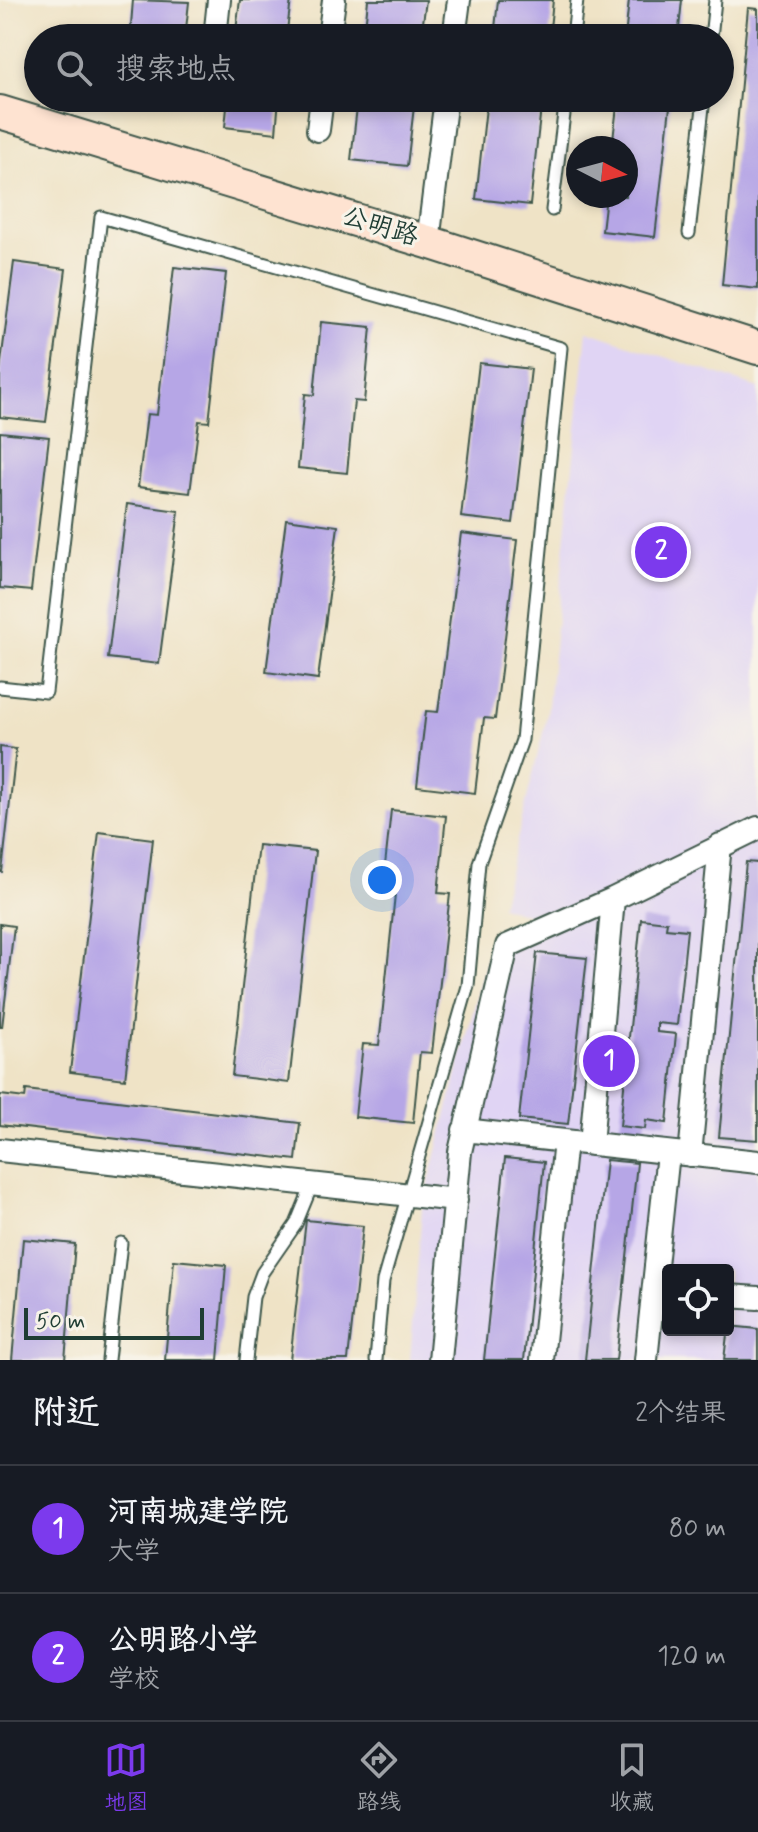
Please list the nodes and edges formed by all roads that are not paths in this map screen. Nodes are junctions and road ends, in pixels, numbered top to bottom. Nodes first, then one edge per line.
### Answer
1 (219, 0) edge
2 (334, 0) edge
3 (459, 0) edge
4 (577, 0) edge
5 (715, 0) edge
6 (216, 24) edge
7 (331, 24) edge
8 (456, 24) edge
9 (574, 24) edge
10 (712, 24) edge
11 (0, 112) edge
12 (320, 112) edge
13 (444, 112) edge
14 (564, 112) edge
15 (702, 112) edge
16 (318, 130) dead end
17 (552, 210) dead end
18 (689, 233) dead end
19 (428, 242) junction
20 (758, 348) edge
21 (0, 687) edge
22 (758, 828) edge
23 (720, 845) junction
24 (613, 899) junction
25 (464, 1130) junction
26 (565, 1141) junction
27 (591, 1144) junction
28 (0, 1150) edge
29 (679, 1154) junction
30 (758, 1162) edge
31 (312, 1185) junction
32 (410, 1195) junction
33 (456, 1200) junction
34 (121, 1243) dead end
35 (661, 1292) edge
36 (734, 1296) edge
37 (758, 1298) edge
38 (108, 1360) edge
39 (246, 1360) edge
40 (376, 1360) edge
41 (440, 1360) edge
42 (542, 1360) edge
43 (646, 1360) edge

1 - 6 street
2 - 7 street
3 - 8 street
4 - 9 lane
5 - 10 lane
11 - 19 street, 公明路
12 - 16 street
13 - 19 street
14 - 17 lane
15 - 18 lane
19 - 20 street, 公明路
21 - 32 lane
22 - 23 street
23 - 24 street
23 - 29 street
24 - 25 street
24 - 27 street
25 - 26 street
25 - 33 street
26 - 27 street
26 - 42 street
27 - 29 street
28 - 31 street
29 - 30 street
29 - 35 street
31 - 32 street
31 - 39 lane
32 - 33 street
32 - 40 lane
33 - 41 street
34 - 38 lane
35 - 43 street
36 - 37 street

